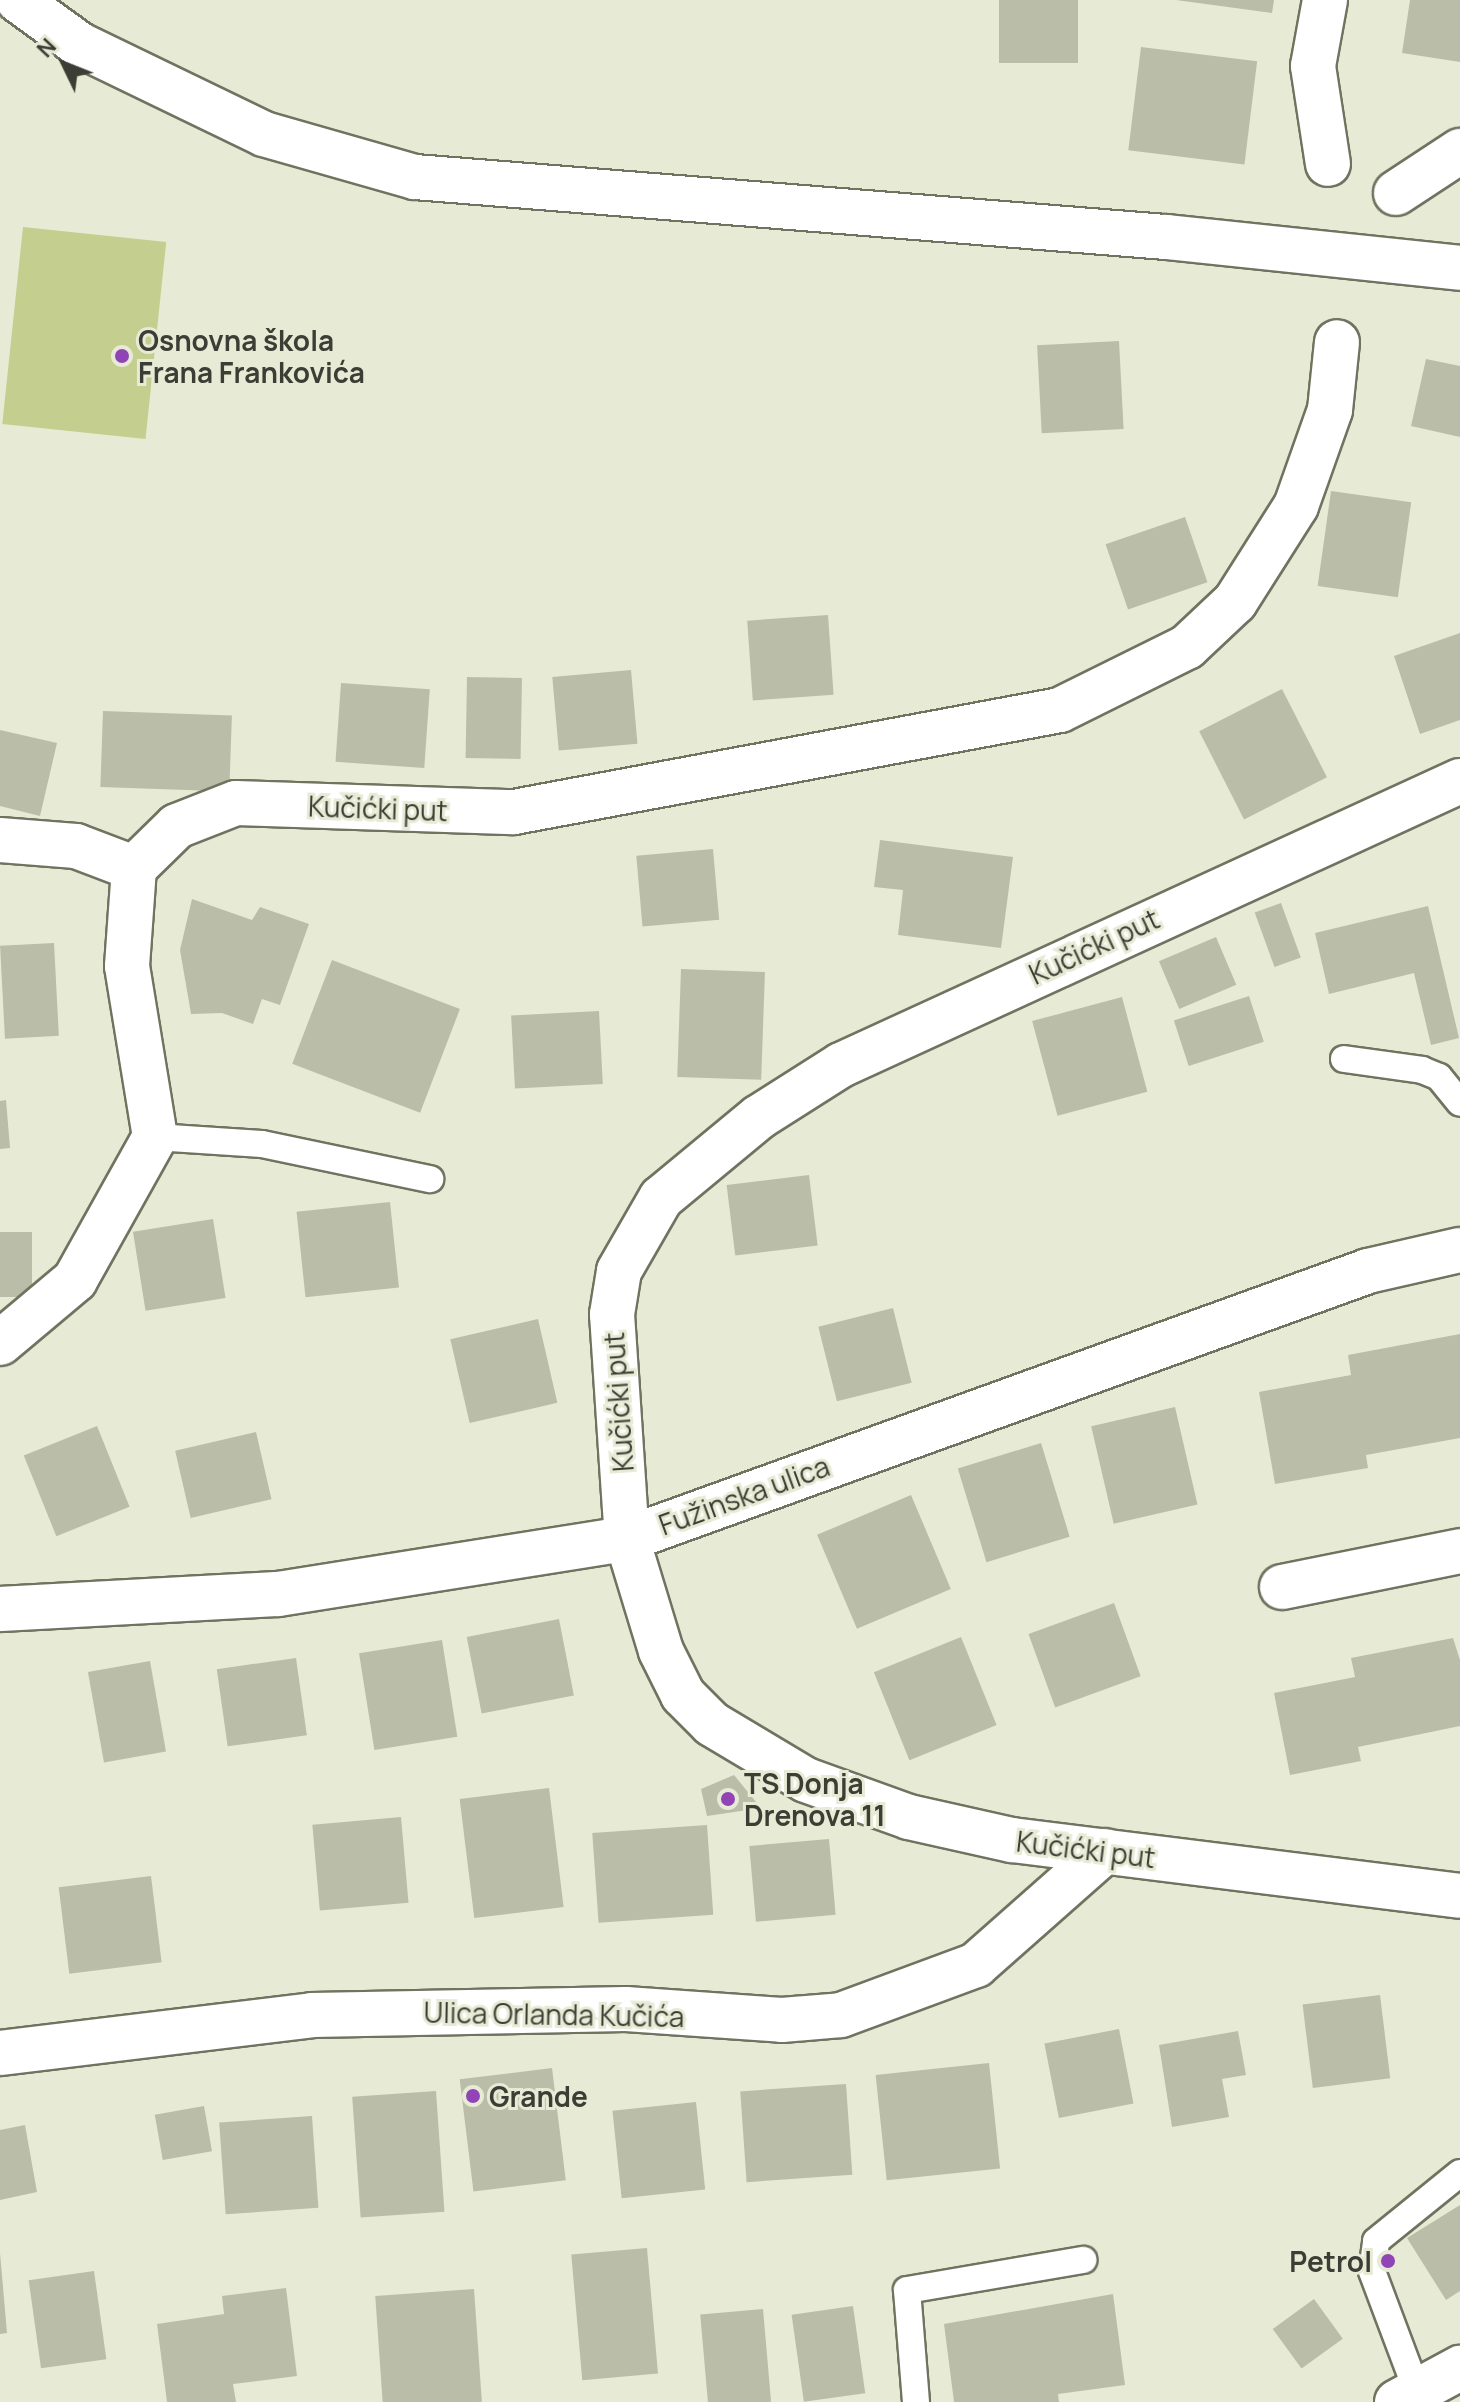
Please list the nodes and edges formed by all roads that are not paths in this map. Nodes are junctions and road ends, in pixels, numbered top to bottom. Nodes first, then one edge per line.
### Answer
1 (18, 0) edge
2 (1325, 0) edge
3 (1460, 151) edge
4 (1328, 164) dead end
5 (1396, 193) dead end
6 (1460, 268) edge
7 (1337, 342) dead end
8 (1460, 781) edge
9 (0, 840) edge
10 (134, 868) junction
11 (1344, 1059) dead end
12 (1460, 1103) edge
13 (155, 1137) junction
14 (430, 1179) dead end
15 (1460, 1250) edge
16 (0, 1343) edge
17 (627, 1539) junction
18 (1460, 1551) edge
19 (1282, 1587) dead end
20 (0, 1609) edge
21 (1105, 1851) junction
22 (1460, 1896) edge
23 (0, 2053) edge
24 (1460, 2173) edge
25 (1083, 2260) dead end
26 (1460, 2368) edge
27 (1407, 2396) edge
28 (916, 2402) edge

1 - 6 street
2 - 4 street
3 - 5 street
7 - 10 street, Kučićki put
8 - 17 street, Kučićki put
9 - 10 street
10 - 13 street
11 - 12 lane
13 - 14 lane
13 - 16 street
15 - 17 street, Fužinska ulica
17 - 20 street, Fužinska ulica
17 - 21 street, Kučićki put
18 - 19 street
21 - 22 street, Kučićki put
21 - 23 street, Ulica Orlanda Kučića
24 - 27 lane
25 - 28 lane
26 - 27 street

